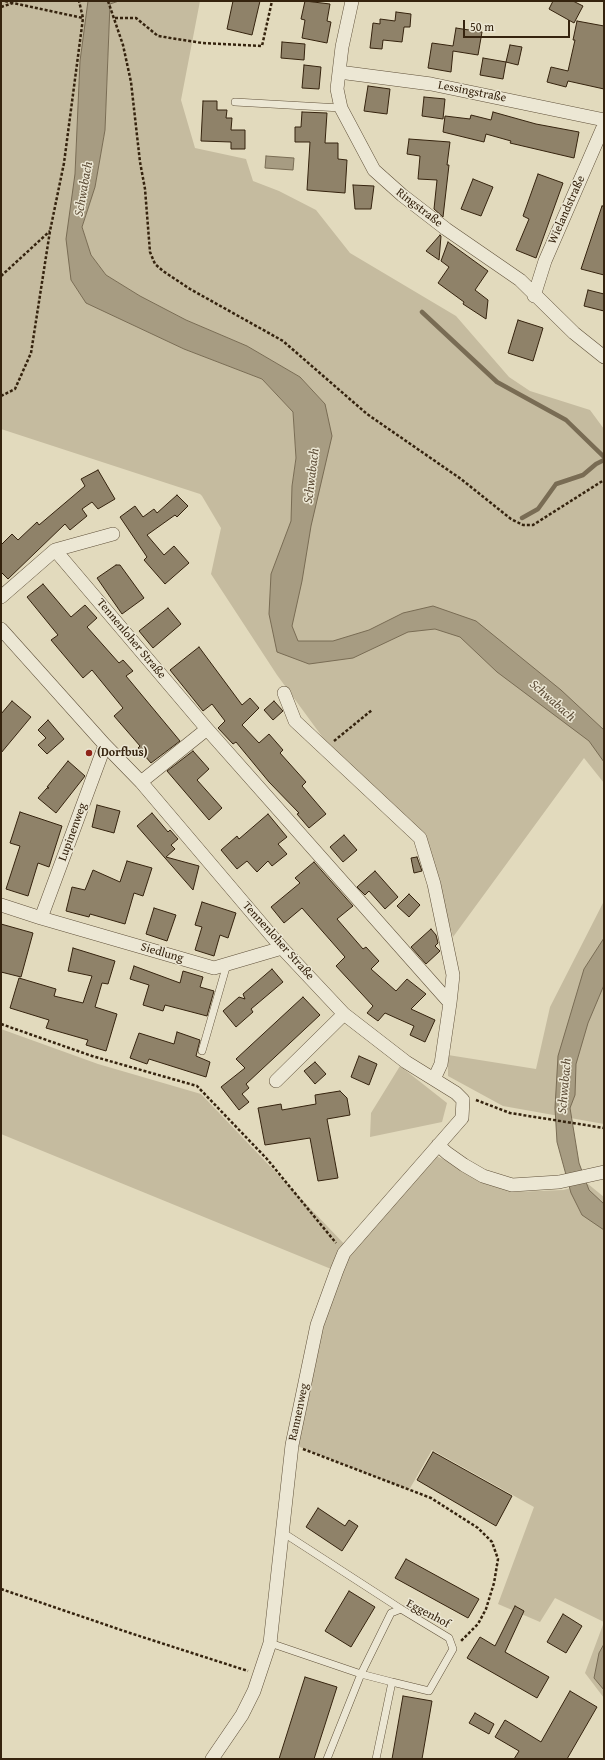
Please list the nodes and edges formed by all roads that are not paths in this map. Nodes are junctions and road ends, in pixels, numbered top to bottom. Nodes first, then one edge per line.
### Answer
1 (352, 1) edge
2 (340, 72) junction
3 (235, 102) dead end
4 (341, 108) junction
5 (604, 120) edge
6 (604, 125) edge
7 (534, 296) junction
8 (604, 357) edge
9 (113, 534) dead end
10 (55, 550) junction
11 (1, 597) edge
12 (1, 629) edge
13 (284, 693) dead end
14 (207, 729) junction
15 (105, 745) junction
16 (141, 782) junction
17 (1, 905) edge
18 (41, 918) junction
19 (282, 948) junction
20 (227, 964) junction
21 (450, 1003) junction
22 (344, 1014) junction
23 (202, 1051) dead end
24 (434, 1079) junction
25 (276, 1081) dead end
26 (463, 1100) joint
27 (438, 1144) junction
28 (600, 1172) edge
29 (282, 1532) junction
30 (400, 1609) junction
31 (270, 1643) junction
32 (361, 1674) junction
33 (392, 1682) junction
34 (212, 1759) edge
35 (328, 1759) edge
36 (376, 1759) edge

1 - 2 street, Ringstraße
2 - 4 street, Ringstraße
2 - 5 street, Lessingstraße
3 - 4 lane
4 - 7 street, Ringstraße
6 - 7 street, Wielandstraße
7 - 8 street, Ringstraße
9 - 10 street
10 - 11 street
10 - 14 street, Tennenloher Straße
12 - 15 street, Tennenloher Straße
13 - 21 street
14 - 16 street
14 - 21 street, Tennenloher Straße
15 - 16 street, Tennenloher Straße
15 - 18 street, Lupinenweg
16 - 19 street, Tennenloher Straße
17 - 18 street, Siedlung
18 - 20 street, Siedlung
19 - 20 street, Siedlung
19 - 22 street, Tennenloher Straße
20 - 23 lane
21 - 24 street
22 - 24 street, Tennenloher Straße
22 - 25 street
24 - 26 street, Tennenloher Straße
26 - 27 street, Rannenweg
27 - 28 street
27 - 29 street, Rannenweg
29 - 30 lane
29 - 31 street, Rannenweg
30 - 32 lane, Eggenhof
30 - 33 lane, Eggenhof
31 - 32 lane
31 - 34 street, Rannenweg
32 - 33 lane
32 - 35 lane, Eggenhof
33 - 36 lane

